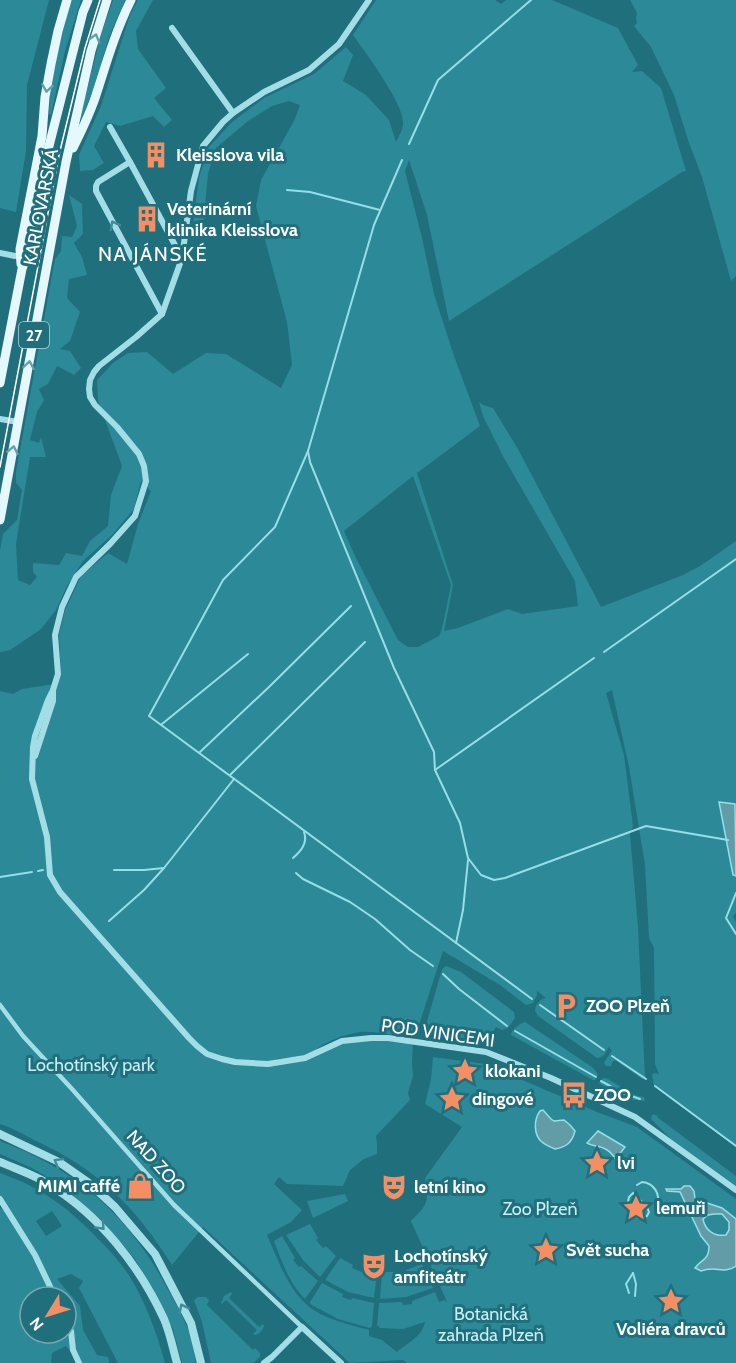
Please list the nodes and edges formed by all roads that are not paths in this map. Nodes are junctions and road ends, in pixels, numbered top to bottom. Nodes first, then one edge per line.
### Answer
1 (67, 0) edge
2 (88, 0) edge
3 (107, 0) edge
4 (131, 0) edge
5 (369, 0) edge
6 (172, 28) dead end
7 (232, 113) junction
8 (110, 127) dead end
9 (66, 162) junction
10 (130, 162) junction
11 (0, 253) edge
12 (15, 256) dead end
13 (182, 258) junction
14 (21, 269) junction
15 (162, 314) junction
16 (0, 383) edge
17 (0, 419) edge
18 (18, 422) junction
19 (0, 520) edge
20 (0, 1005) edge
21 (0, 1134) edge
22 (0, 1162) edge
23 (736, 1190) edge
24 (0, 1199) edge
25 (49, 1285) edge
26 (302, 1327) junction
27 (72, 1345) edge
28 (80, 1363) edge
29 (177, 1363) edge
30 (201, 1363) edge
31 (264, 1363) edge
32 (341, 1363) edge

1 -> 14 main road
2 - 14 main road, KARLOVARSKÁ / 27
9 -> 3 main road, KARLOVARSKÁ / 27
4 - 9 main road
5 - 7 street
6 - 7 street
7 - 13 street
8 - 10 street
18 -> 9 main road, KARLOVARSKÁ / 27
10 - 13 street
15 -> 10 street
11 - 12 street
13 - 15 street
14 - 16 main road, KARLOVARSKÁ / 27
15 - 23 street, POD VINICEMI
17 - 18 street
19 -> 18 main road, KARLOVARSKÁ / 27
20 - 26 street, NAD ZOO
30 -> 21 street
22 -> 29 street
24 - 25 street
26 - 31 street
26 - 32 street, NAD ZOO
27 - 28 street

